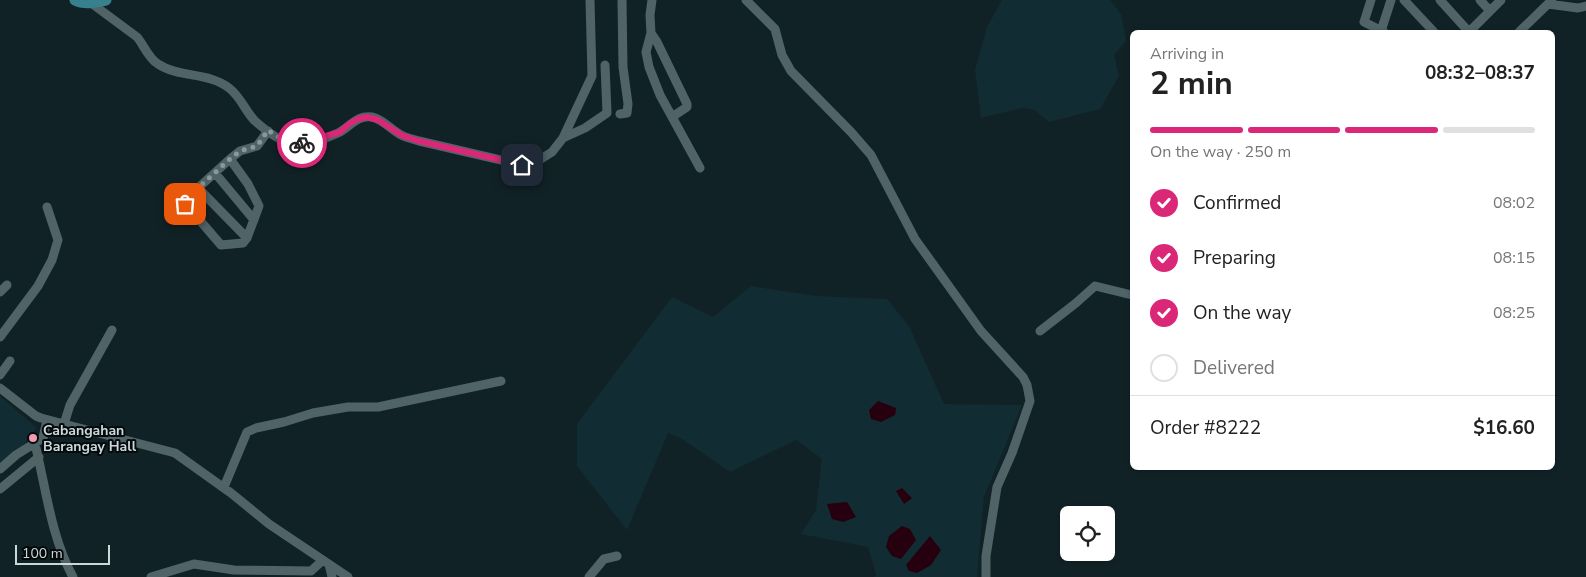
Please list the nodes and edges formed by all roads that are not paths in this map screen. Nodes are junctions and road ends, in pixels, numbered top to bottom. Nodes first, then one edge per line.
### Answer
1 (106, 0) edge
2 (590, 0) edge
3 (622, 0) edge
4 (652, 0) edge
5 (746, 0) edge
6 (1371, 0) edge
7 (1392, 0) edge
8 (1404, 0) edge
9 (1440, 0) edge
10 (1480, 0) edge
11 (1501, 0) edge
12 (81, 1) edge
13 (1550, 2) edge
14 (1581, 5) edge
15 (1490, 11) junction
16 (1379, 30) edge
17 (1384, 30) edge
18 (1432, 30) edge
19 (1467, 30) edge
20 (1471, 30) edge
21 (1521, 30) edge
22 (651, 32) junction
23 (604, 65) dead end
24 (620, 114) dead end
25 (672, 117) junction
26 (268, 130) junction
27 (563, 138) junction
28 (230, 159) junction
29 (700, 168) dead end
30 (215, 174) junction
31 (198, 188) junction
32 (47, 207) dead end
33 (254, 220) junction
34 (247, 238) junction
35 (7, 285) dead end
36 (0, 292) edge
37 (1128, 293) edge
38 (112, 330) dead end
39 (1040, 331) dead end
40 (0, 337) edge
41 (10, 361) dead end
42 (0, 375) edge
43 (501, 381) dead end
44 (0, 388) edge
45 (47, 420) junction
46 (64, 424) junction
47 (35, 444) junction
48 (39, 457) junction
49 (0, 469) edge
50 (224, 487) junction
51 (0, 489) edge
52 (617, 556) dead end
53 (326, 562) junction
54 (234, 574) edge
55 (312, 574) edge
56 (73, 577) edge
57 (151, 577) edge
58 (332, 577) edge
59 (348, 577) edge
60 (588, 577) edge
61 (986, 577) edge

1 - 12 main road
2 - 27 street
3 - 24 street
4 - 22 street
5 - 61 street
6 - 16 street
7 - 17 street
8 - 18 street
9 - 19 street
10 - 15 street
11 - 15 street
12 - 26 street
13 - 14 street
13 - 21 street
15 - 20 street
22 - 25 street
22 - 25 street
23 - 27 street
25 - 29 street
26 - 27 street
26 - 28 street
28 - 30 street
28 - 33 street
30 - 31 street
30 - 33 street
31 - 34 street
31 - 34 street
32 - 40 street
33 - 34 street
35 - 36 street
37 - 39 street
38 - 46 street
41 - 42 street
43 - 50 street
44 - 45 street
45 - 46 street
45 - 47 street
46 - 50 street
47 - 48 street
47 - 49 street
48 - 51 street
48 - 56 street
50 - 53 street
52 - 60 street
53 - 55 street
53 - 58 street
53 - 59 street
54 - 55 street
54 - 57 street

